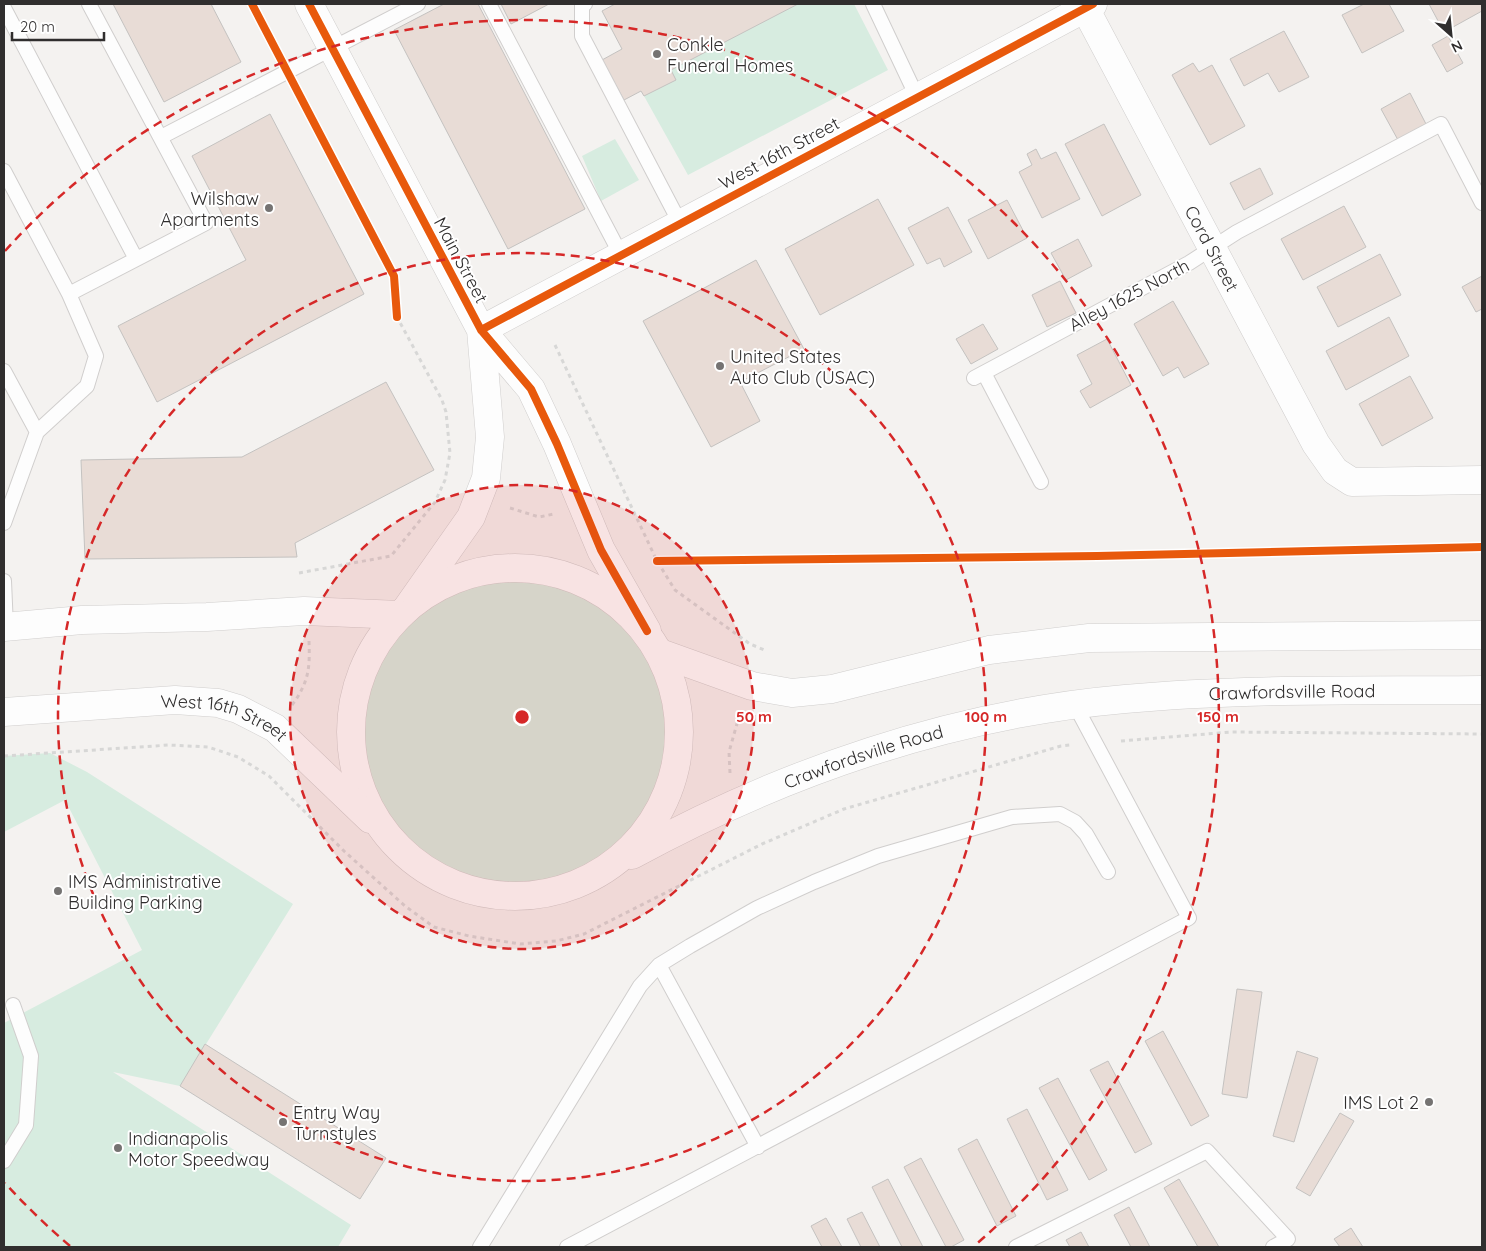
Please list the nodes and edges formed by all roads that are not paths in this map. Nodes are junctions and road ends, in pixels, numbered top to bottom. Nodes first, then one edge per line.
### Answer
1 (89, 4) edge
2 (309, 4) edge
3 (418, 4) edge
4 (489, 4) edge
5 (585, 4) edge
6 (873, 4) edge
7 (1089, 6) edge
8 (4, 8) edge
9 (332, 48) junction
10 (917, 97) junction
11 (162, 137) junction
12 (4, 171) edge
13 (1482, 203) edge
14 (680, 223) junction
15 (1212, 248) junction
16 (621, 255) junction
17 (136, 259) junction
18 (69, 294) junction
19 (481, 330) junction
20 (4, 372) edge
21 (37, 432) junction
22 (1482, 480) edge
23 (1041, 482) dead end
24 (4, 523) edge
25 (4, 581) edge
26 (404, 611) junction
27 (5, 627) edge
28 (1482, 635) edge
29 (653, 642) junction
30 (1482, 690) edge
31 (1075, 705) junction
32 (4, 712) edge
33 (398, 847) junction
34 (1108, 872) dead end
35 (594, 876) junction
36 (659, 965) junction
37 (13, 1005) dead end
38 (758, 1147) junction
39 (4, 1161) edge
40 (480, 1247) edge
41 (567, 1247) edge
42 (1016, 1247) edge
43 (1272, 1247) edge

1 - 11 lane
2 - 9 main road, Main Street
3 - 9 lane
4 - 16 lane
5 - 14 lane
6 - 10 lane
7 - 10 main road, West 16th Street
7 - 15 main road, Cord Street
8 - 17 lane
9 - 11 lane
9 - 19 main road, Main Street
10 - 14 main road, West 16th Street
11 - 17 lane
12 - 18 lane
13 - 15 lane, Alley 1625 North
14 - 16 main road, West 16th Street
15 - 22 main road, Cord Street
15 - 23 lane, Alley 1625 North
16 - 19 main road, West 16th Street
17 - 18 lane
18 - 21 lane
19 - 26 main road, Main Street
19 - 29 main road, Main Street
20 - 21 lane
21 - 24 lane
25 - 27 lane
26 - 27 main road
26 - 29 main road
26 - 33 main road
28 - 29 main road
29 - 35 main road, Main Street
30 - 31 main road, Crawfordsville Road
31 - 35 main road, Crawfordsville Road
31 - 38 lane
32 - 33 main road, West 16th Street
33 - 35 main road
34 - 36 lane
36 - 38 lane
36 - 40 lane
37 - 39 lane
38 - 41 lane
42 - 43 lane

